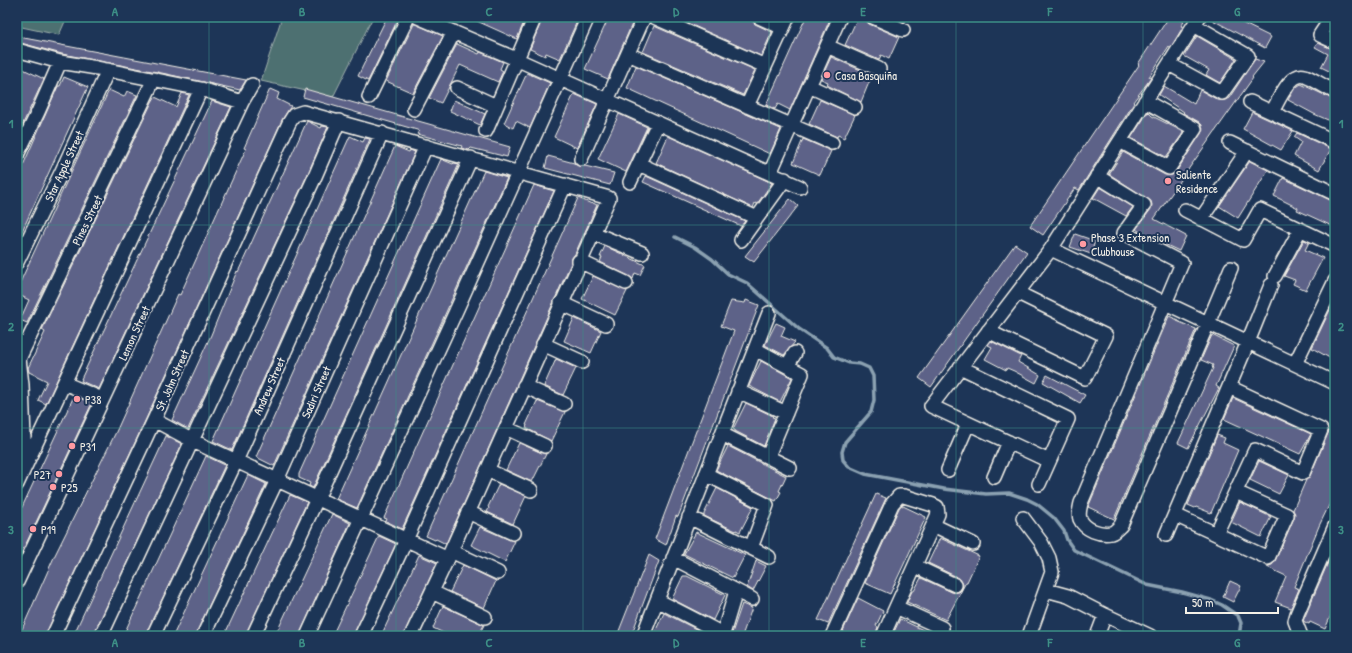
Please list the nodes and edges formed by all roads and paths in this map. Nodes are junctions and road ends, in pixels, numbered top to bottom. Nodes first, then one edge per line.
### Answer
1 (408, 17) edge
2 (418, 17) edge
3 (535, 17) edge
4 (588, 17) edge
5 (644, 17) edge
6 (654, 17) edge
7 (759, 17) edge
8 (840, 17) edge
9 (873, 17) edge
10 (1332, 17) edge
11 (1196, 21) edge
12 (785, 22) edge
13 (904, 30) dead end
14 (454, 32) junction
15 (1335, 42) edge
16 (827, 46) junction
17 (17, 50) edge
18 (628, 54) junction
19 (516, 59) junction
20 (60, 62) junction
21 (1169, 64) junction
22 (765, 66) junction
23 (880, 69) dead end
24 (108, 70) junction
25 (154, 79) junction
26 (560, 79) junction
27 (252, 85) dead end
28 (809, 86) junction
29 (457, 88) dead end
30 (201, 89) junction
31 (1335, 92) edge
32 (369, 97) dead end
33 (607, 100) junction
34 (1145, 101) junction
35 (242, 102) junction
36 (1250, 102) dead end
37 (496, 106) junction
38 (747, 106) junction
39 (855, 107) dead end
40 (414, 109) dead end
41 (1272, 112) junction
42 (339, 121) junction
43 (658, 123) junction
44 (792, 125) junction
45 (486, 131) dead end
46 (382, 133) junction
47 (1120, 141) junction
48 (1335, 142) edge
49 (832, 143) dead end
50 (1230, 143) dead end
51 (426, 146) junction
52 (1247, 151) junction
53 (17, 155) edge
54 (471, 158) junction
55 (581, 158) dead end
56 (639, 164) junction
57 (519, 172) junction
58 (770, 173) junction
59 (1097, 176) junction
60 (785, 180) junction
61 (630, 182) dead end
62 (565, 185) junction
63 (800, 187) dead end
64 (1334, 190) edge
65 (1185, 210) dead end
66 (757, 218) junction
67 (1201, 219) junction
68 (1300, 230) junction
69 (592, 233) junction
70 (741, 240) dead end
71 (1335, 246) edge
72 (1051, 249) junction
73 (642, 254) dead end
74 (579, 261) junction
75 (17, 262) edge
76 (1231, 268) dead end
77 (626, 283) dead end
78 (1333, 290) edge
79 (1018, 293) junction
80 (561, 303) junction
81 (1165, 303) junction
82 (769, 314) dead end
83 (606, 324) dead end
84 (1208, 324) junction
85 (988, 331) junction
86 (17, 340) edge
87 (1248, 342) junction
88 (543, 344) junction
89 (755, 349) junction
90 (794, 353) dead end
91 (19, 359) junction
92 (582, 362) dead end
93 (1295, 364) junction
94 (787, 366) junction
95 (960, 367) junction
96 (64, 383) junction
97 (1335, 383) edge
98 (524, 386) junction
99 (1229, 387) junction
100 (738, 391) junction
101 (102, 399) junction
102 (564, 404) dead end
103 (786, 413) junction
104 (154, 420) junction
105 (968, 424) junction
106 (506, 428) junction
107 (722, 434) junction
108 (193, 441) junction
109 (1009, 442) junction
110 (545, 446) dead end
111 (768, 456) junction
112 (236, 461) junction
113 (1049, 461) junction
114 (25, 467) junction
115 (790, 468) dead end
116 (487, 470) junction
117 (948, 470) dead end
118 (706, 474) junction
119 (994, 478) dead end
120 (277, 480) junction
121 (17, 484) edge
122 (1039, 484) dead end
123 (530, 490) dead end
124 (1236, 492) junction
125 (317, 499) junction
126 (468, 512) junction
127 (1174, 515) junction
128 (689, 517) junction
129 (1023, 518) dead end
130 (361, 519) junction
131 (933, 525) junction
132 (1335, 526) edge
133 (513, 533) dead end
134 (1216, 534) junction
135 (1166, 535) dead end
136 (406, 540) junction
137 (973, 544) dead end
138 (751, 548) junction
139 (449, 555) junction
140 (769, 557) dead end
141 (673, 558) junction
142 (915, 566) junction
143 (498, 573) dead end
144 (17, 582) edge
145 (955, 585) dead end
146 (1046, 590) junction
147 (736, 591) junction
148 (432, 592) junction
149 (752, 599) dead end
150 (657, 600) junction
151 (896, 607) junction
152 (1105, 615) junction
153 (485, 617) dead end
154 (942, 628) dead end
155 (416, 635) edge
156 (53, 636) edge
157 (101, 636) edge
158 (153, 636) edge
159 (203, 636) edge
160 (253, 636) edge
161 (307, 636) edge
162 (361, 636) edge
163 (643, 636) edge
164 (832, 636) edge
165 (883, 636) edge
166 (1029, 636) edge
167 (1097, 636) edge
168 (1150, 636) edge
169 (1301, 636) edge

1 - 32 street
2 - 14 street
3 - 19 street
4 - 26 street
5 - 18 street
6 - 22 street
7 - 12 street
8 - 16 street
9 - 13 street
10 - 15 street
11 - 21 street
11 - 21 street
12 - 22 street
14 - 19 street
14 - 40 street
16 - 23 street
16 - 28 street
17 - 20 street
18 - 33 street
18 - 38 street
19 - 26 street
19 - 37 street
20 - 24 street
20 - 53 street
21 - 34 street
22 - 38 street
24 - 25 street
24 - 75 street, Star Apple Street
25 - 30 street
25 - 91 street, Pines Street
26 - 33 street
26 - 57 street
27 - 35 street, Lemon Street
28 - 39 street
28 - 44 street
29 - 37 street
30 - 35 street
30 - 96 street
31 - 41 street
33 - 43 street
33 - 55 street
34 - 47 street
34 - 47 street
35 - 101 street, Lemon Street
36 - 41 street
37 - 45 street
38 - 44 street
41 - 48 street
42 - 46 street
42 - 104 street, St. John Street
42 - 108 street
43 - 56 street
43 - 58 street
44 - 49 street
44 - 58 street
46 - 51 street
46 - 112 street, Andrew Street
47 - 59 street
50 - 52 street
51 - 54 street
51 - 120 street, Sadiri Street
52 - 64 street
52 - 67 street
54 - 57 street
54 - 125 street
56 - 61 street
56 - 66 street
57 - 62 street
57 - 130 street
58 - 60 street
59 - 72 street
59 - 81 street
60 - 63 street
60 - 66 street
62 - 69 street
62 - 136 street
65 - 67 street
66 - 70 street
67 - 68 street
68 - 71 street
68 - 87 street
69 - 73 street
69 - 74 street
72 - 79 street
72 - 81 street
74 - 77 street
74 - 80 street
76 - 84 street
78 - 93 street
79 - 85 street
79 - 85 street
80 - 83 street
80 - 88 street
81 - 84 street
81 - 84 street
82 - 89 street
84 - 87 street
85 - 95 street
86 - 91 street
87 - 93 street
87 - 99 street
88 - 92 street
88 - 98 street
89 - 94 street
89 - 100 street
90 - 94 street
91 - 114 street
93 - 97 street
94 - 103 street
95 - 105 street
95 - 113 street
96 - 101 street
96 - 114 street
98 - 102 street
98 - 106 street
99 - 124 street
99 - 127 street
100 - 103 street
100 - 107 street
101 - 144 street, Lemon Street
103 - 111 street
104 - 108 street
104 - 156 street, St. John Street
105 - 109 street
105 - 117 street
106 - 110 street
106 - 116 street
107 - 111 street
107 - 118 street
108 - 112 street
108 - 157 street
109 - 113 street
109 - 119 street
111 - 115 street
112 - 120 street
112 - 158 street, Andrew Street
113 - 122 street
114 - 121 street
116 - 123 street
116 - 126 street
118 - 128 street
118 - 138 street
120 - 125 street
120 - 159 street, Sadiri Street
124 - 134 street
124 - 134 street
125 - 130 street
125 - 160 street
126 - 133 street
126 - 139 street
127 - 134 street
127 - 135 street
128 - 138 street
128 - 141 street
129 - 146 street
130 - 136 street
130 - 161 street
131 - 137 street
131 - 142 street
131 - 164 street
132 - 169 street
136 - 139 street
136 - 162 street
138 - 140 street
139 - 143 street
139 - 148 street
141 - 147 street
141 - 150 street
142 - 145 street
142 - 151 street
146 - 152 street
146 - 166 street
147 - 149 street
147 - 150 street
148 - 153 street
148 - 155 street
150 - 163 street
151 - 154 street
151 - 165 street
152 - 167 street
152 - 168 street

